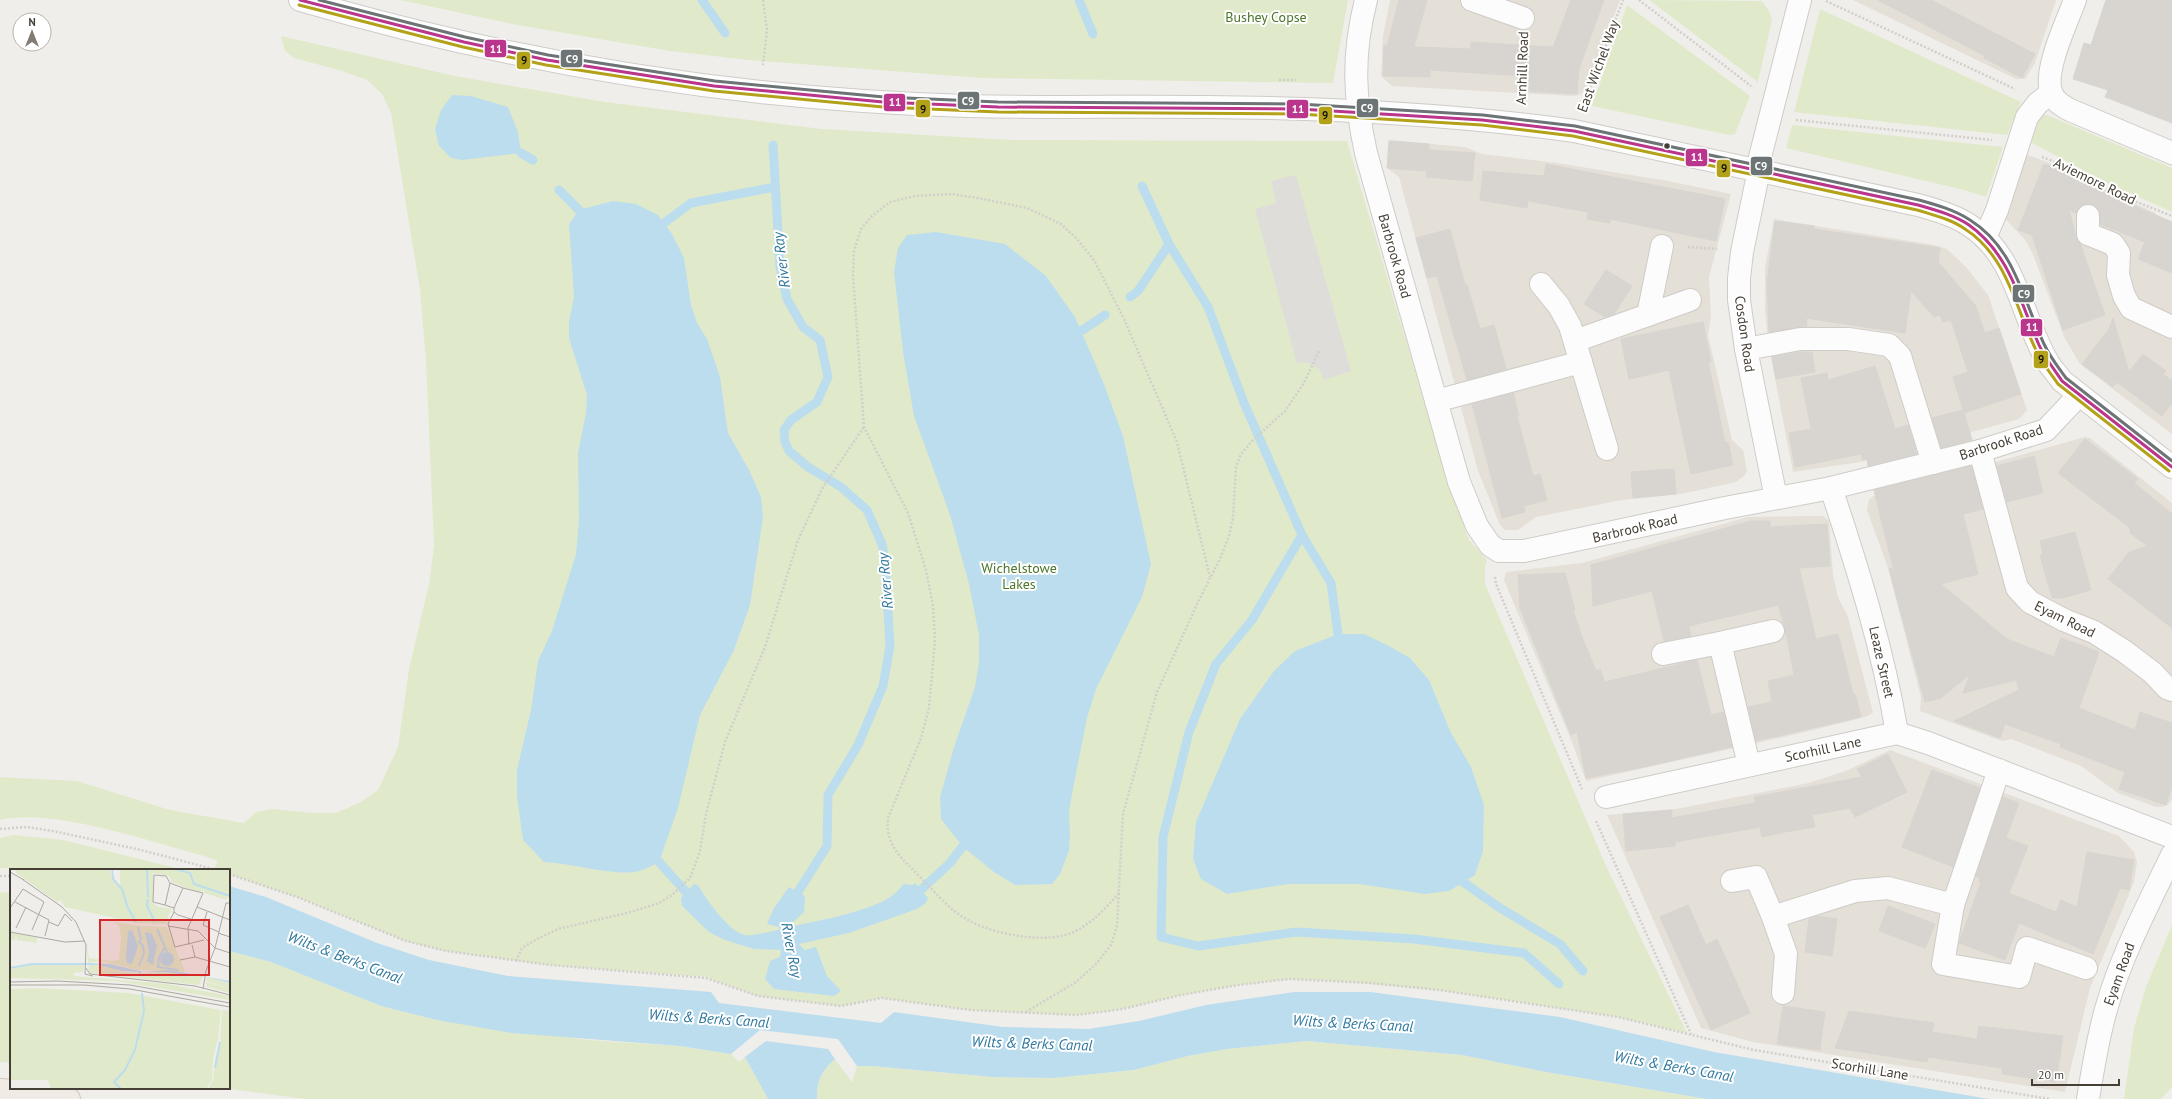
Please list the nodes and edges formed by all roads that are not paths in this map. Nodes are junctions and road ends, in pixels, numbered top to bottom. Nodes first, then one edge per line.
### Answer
1 (300, 0) edge
2 (1366, 0) edge
3 (1472, 0) edge
4 (1800, 0) edge
5 (2075, 0) edge
6 (1523, 18) road end
7 (2046, 97) junction
8 (1357, 110) junction
9 (2172, 153) edge
10 (1758, 169) junction
11 (2088, 216) dead end
12 (1985, 238) junction
13 (1662, 246) road end
14 (1541, 284) dead end
15 (1690, 300) dead end
16 (1648, 315) junction
17 (2172, 327) edge
18 (1746, 349) junction
19 (1578, 352) junction
20 (2079, 395) junction
21 (1436, 401) junction
22 (1607, 449) dead end
23 (1980, 451) junction
24 (1933, 463) junction
25 (2172, 467) edge
26 (1831, 488) junction
27 (1776, 498) junction
28 (1774, 631) dead end
29 (1720, 643) junction
30 (1663, 654) dead end
31 (2172, 690) edge
32 (1897, 733) junction
33 (1749, 766) junction
34 (1999, 770) junction
35 (1606, 796) dead end
36 (2172, 837) edge
37 (2172, 856) edge
38 (1732, 881) dead end
39 (1953, 905) junction
40 (1774, 917) junction
41 (2086, 968) dead end
42 (1782, 993) dead end
43 (0, 1090) edge
44 (2089, 1092) edge
45 (69, 1099) edge

1 - 8 street, East Wichel Way
2 - 8 street
3 - 6 street, Arnhill Road
4 - 10 street, Cosdon Road
5 - 7 street
7 - 9 street
7 - 12 street
8 - 10 street, East Wichel Way
8 - 21 street, Barbrook Road
10 - 12 street, East Wichel Way
10 - 18 street, Cosdon Road
11 - 17 street
12 - 20 street, East Wichel Way
13 - 16 street
14 - 19 street
15 - 16 street
16 - 19 street
18 - 24 street
18 - 27 street, Cosdon Road
19 - 21 street
19 - 22 street
20 - 23 street, Barbrook Road
20 - 25 street, East Wichel Way
21 - 27 street, Barbrook Road
23 - 24 street, Barbrook Road
23 - 31 street, Eyam Road
24 - 26 street, Barbrook Road
26 - 27 street, Barbrook Road
26 - 32 street, Leaze Street
28 - 29 street
29 - 30 street
29 - 33 street
32 - 33 street, Scorhill Lane
32 - 34 street
33 - 35 street, Scorhill Lane
34 - 36 street
34 - 39 street
37 - 44 street, Eyam Road
38 - 40 street
39 - 40 street
39 - 41 street
40 - 42 street
43 - 45 main road

